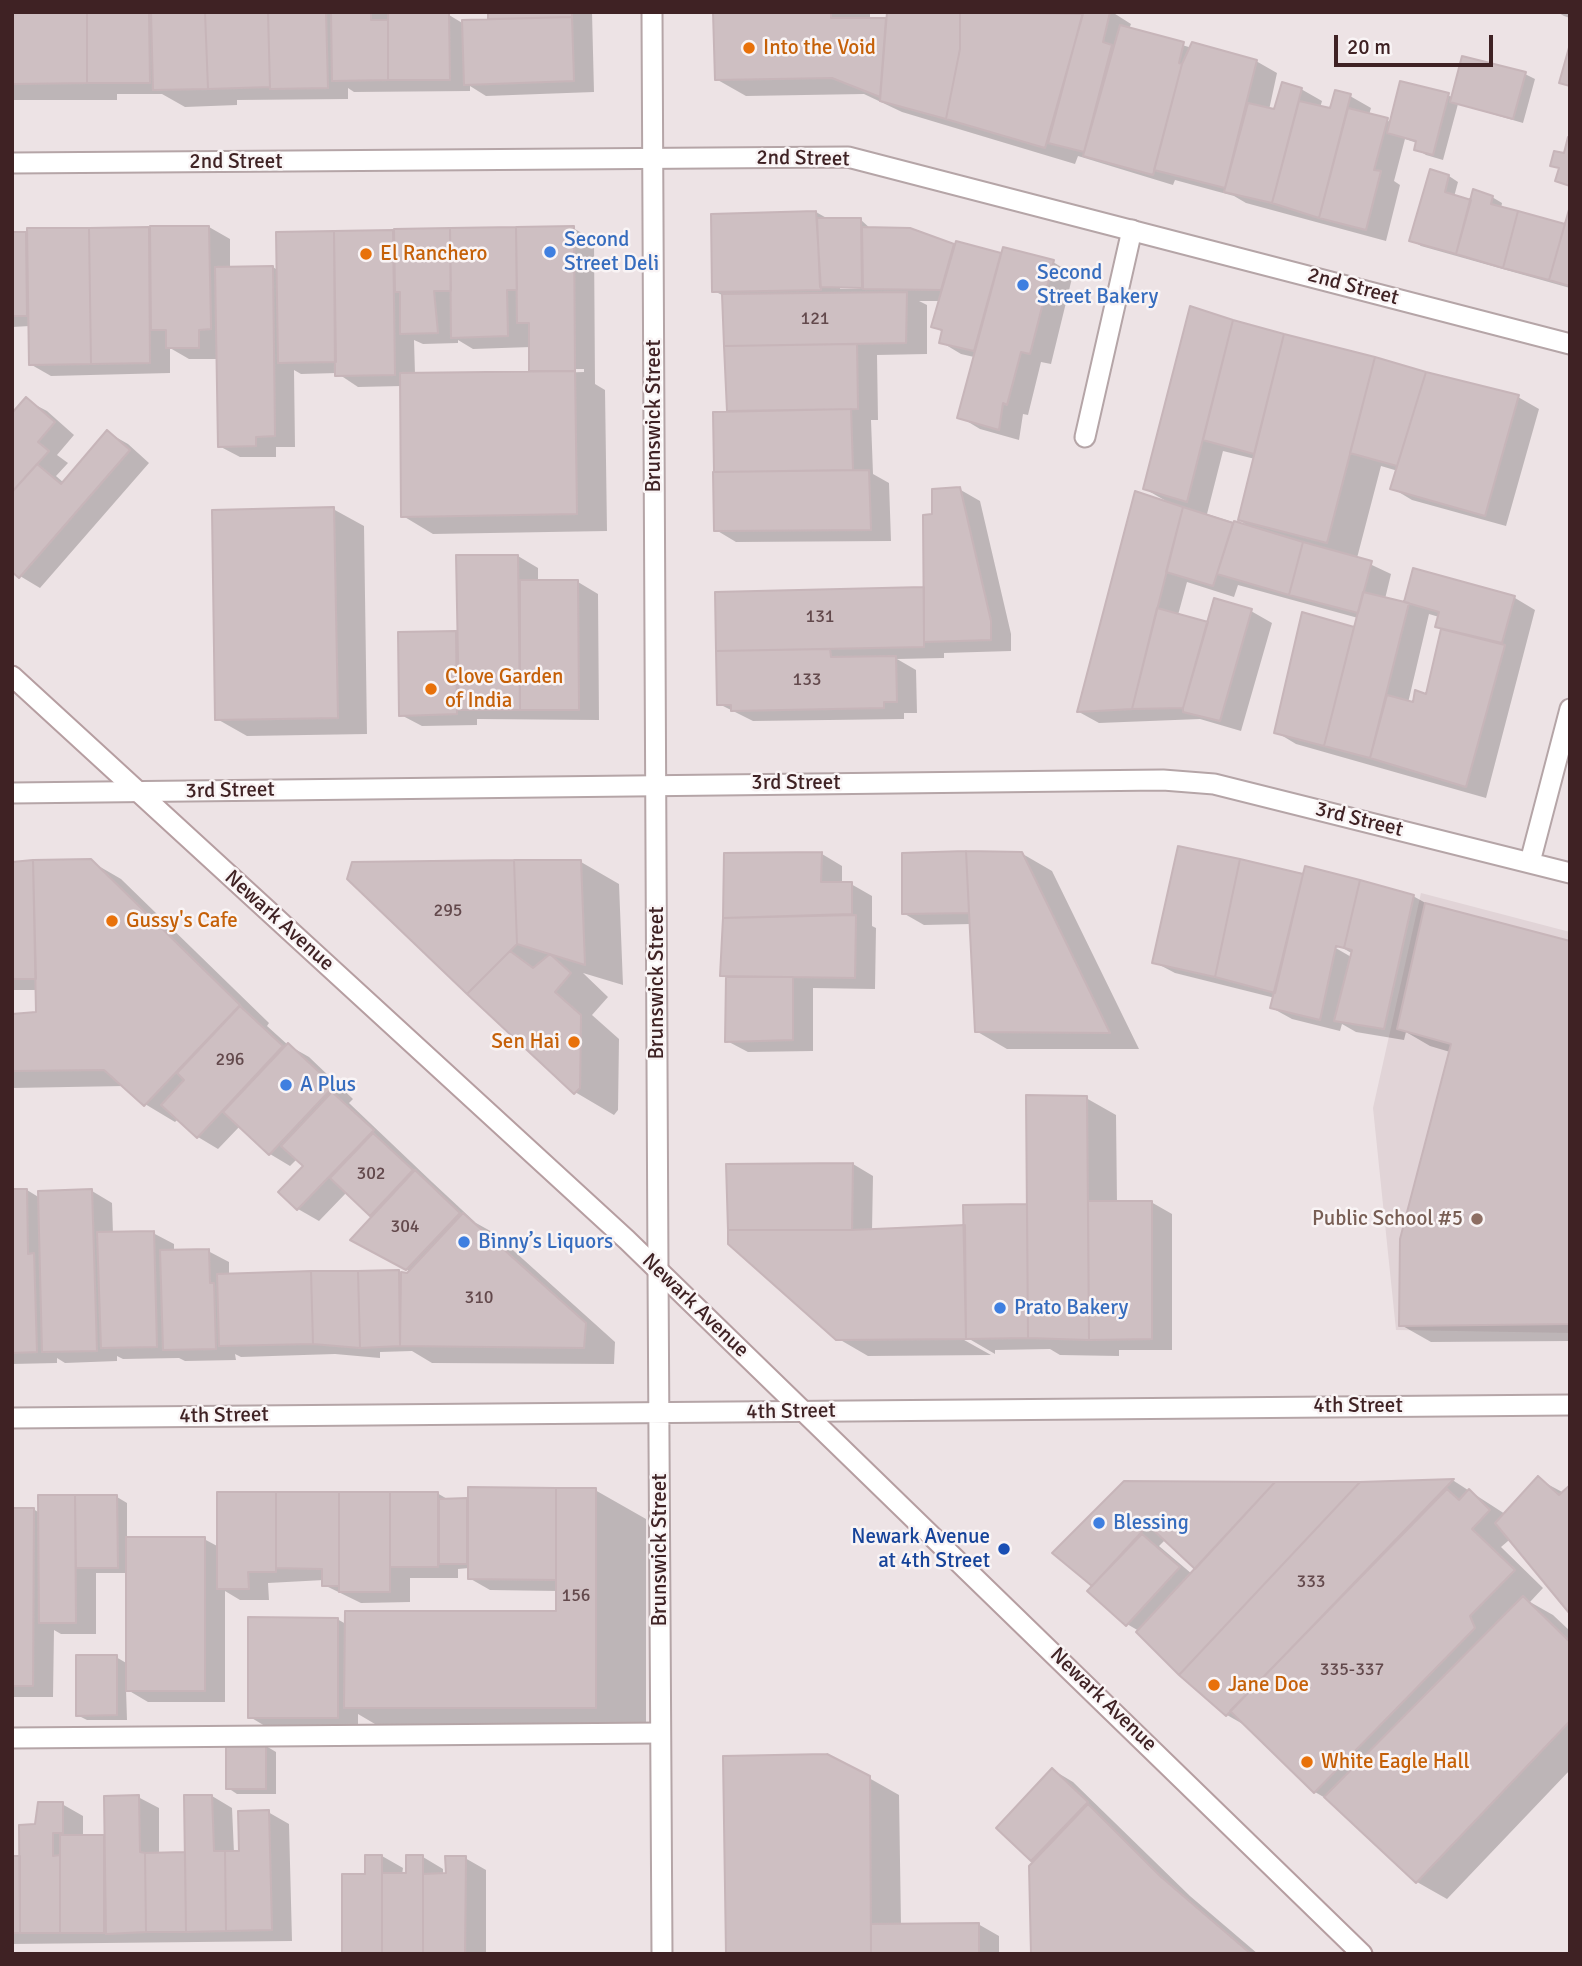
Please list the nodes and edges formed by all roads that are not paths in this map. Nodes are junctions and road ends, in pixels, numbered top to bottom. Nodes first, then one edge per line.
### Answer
1 (652, 12) edge
2 (652, 158) junction
3 (12, 163) edge
4 (1132, 230) junction
5 (1570, 344) edge
6 (1085, 437) dead end
7 (12, 676) edge
8 (1570, 709) edge
9 (656, 784) junction
10 (12, 793) edge
11 (139, 793) junction
12 (1530, 862) junction
13 (1570, 873) edge
14 (658, 1270) junction
15 (1570, 1405) edge
16 (804, 1411) junction
17 (659, 1412) junction
18 (12, 1418) edge
19 (660, 1733) junction
20 (12, 1738) edge
21 (662, 1954) edge
22 (1362, 1954) edge

1 - 2 street, Brunswick Street
2 - 3 street, 2nd Street
2 - 4 street, 2nd Street
2 - 9 street, Brunswick Street
4 - 5 street, 2nd Street
4 - 6 street
7 - 11 street, Newark Avenue
8 - 12 street
9 - 11 street, 3rd Street
9 - 12 street, 3rd Street
9 - 14 street, Brunswick Street
10 - 11 street, 3rd Street
11 - 14 street, Newark Avenue
12 - 13 street, 3rd Street
14 - 16 street, Newark Avenue
14 - 17 street, Brunswick Street
15 - 16 street, 4th Street
16 - 17 street, 4th Street
16 - 22 street, Newark Avenue
17 - 18 street, 4th Street
17 - 19 street, Brunswick Street
19 - 20 street
19 - 21 street, Brunswick Street

